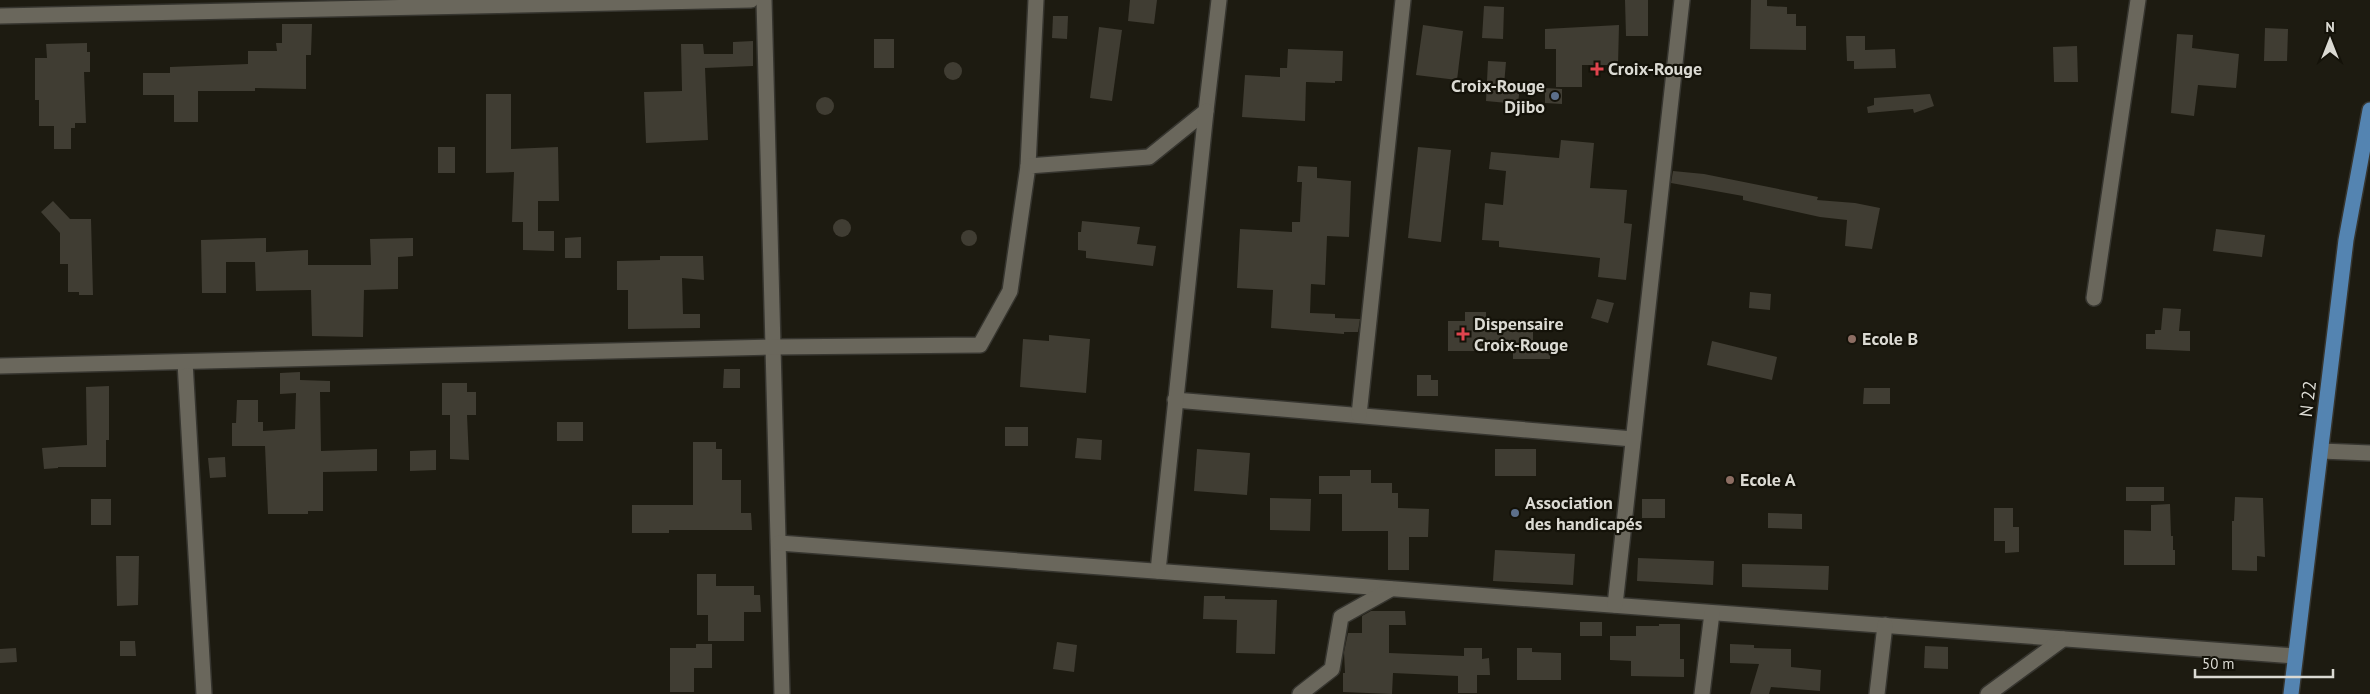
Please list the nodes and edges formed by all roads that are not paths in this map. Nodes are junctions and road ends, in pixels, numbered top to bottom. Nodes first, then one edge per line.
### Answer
1 (751, 0) edge
2 (764, 0) edge
3 (1036, 0) edge
4 (1218, 0) edge
5 (1404, 0) edge
6 (1682, 0) edge
7 (2138, 0) edge
8 (0, 16) edge
9 (2370, 110) edge
10 (1206, 111) junction
11 (1028, 166) junction
12 (2094, 298) dead end
13 (774, 347) junction
14 (186, 362) junction
15 (0, 366) edge
16 (1175, 400) junction
17 (1360, 415) junction
18 (1633, 438) junction
19 (2321, 451) junction
20 (2370, 453) edge
21 (779, 543) junction
22 (1158, 572) junction
23 (1391, 589) junction
24 (1615, 605) junction
25 (1712, 613) junction
26 (1885, 625) junction
27 (2063, 639) junction
28 (2295, 656) junction
29 (204, 694) edge
30 (782, 694) edge
31 (1300, 694) edge
32 (1702, 694) edge
33 (1877, 694) edge
34 (1988, 694) edge
35 (2292, 694) edge

1 - 8 street
2 - 13 street
3 - 11 street
4 - 10 street
5 - 17 street
6 - 18 street
7 - 12 street
9 - 19 main road, N 22 / N 22
10 - 11 street
10 - 16 street
11 - 13 street
13 - 14 street
13 - 21 street
14 - 15 street
14 - 29 street
16 - 17 street
16 - 22 street
17 - 18 street
18 - 24 street
19 - 20 street
19 - 28 main road, N 22 / N 22
21 - 22 street
21 - 30 street
22 - 23 street
23 - 24 street
23 - 31 street
24 - 25 street
25 - 26 street
25 - 32 street
26 - 27 street
26 - 33 street
27 - 28 street
27 - 34 street
28 - 35 main road, N 22 / N 22

